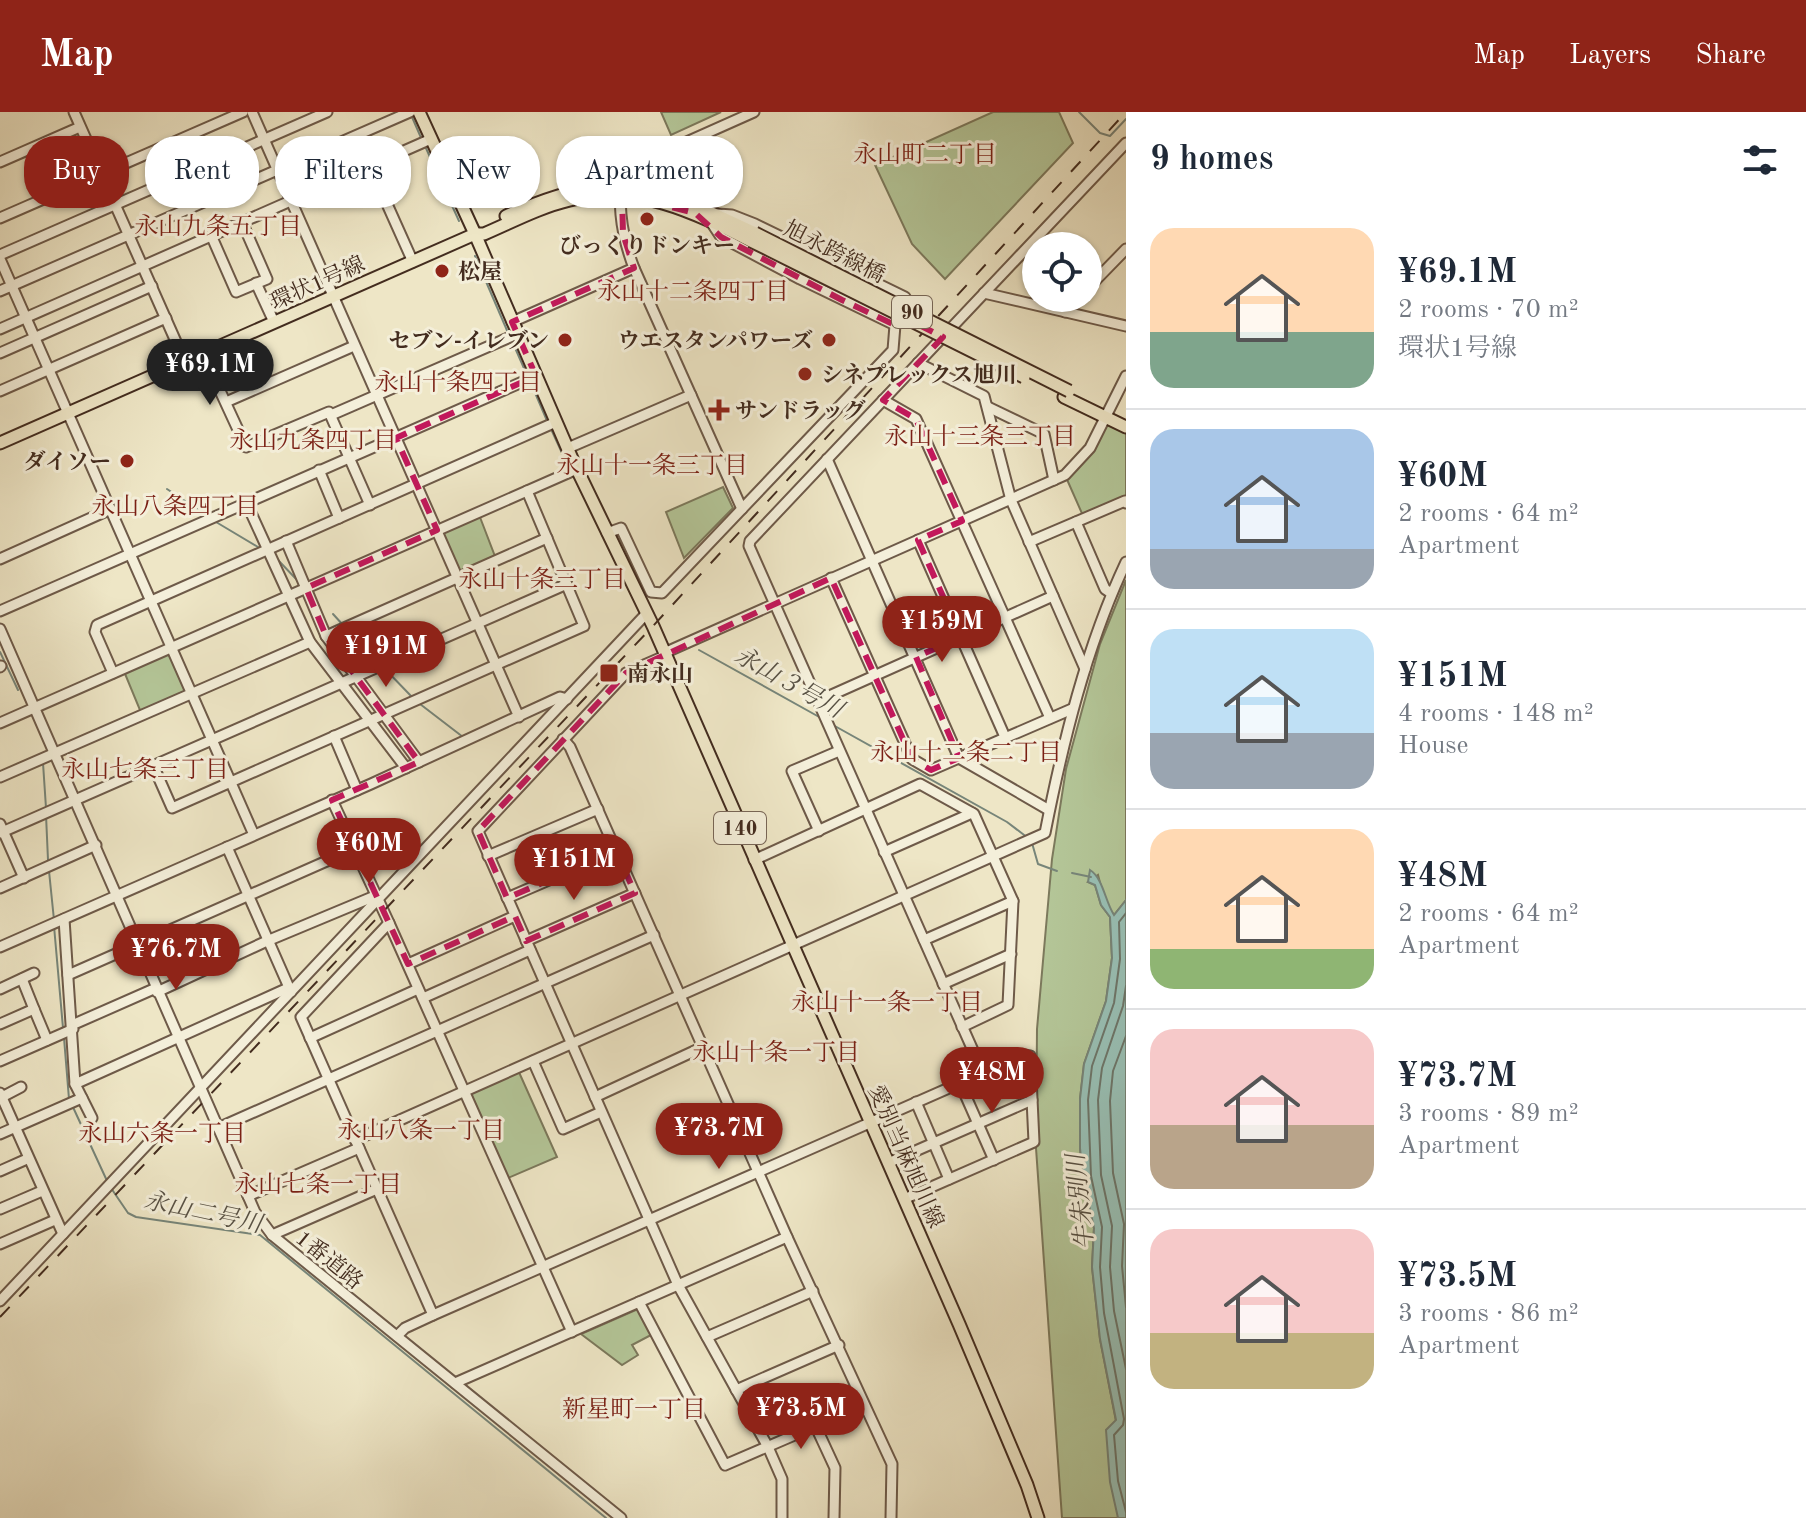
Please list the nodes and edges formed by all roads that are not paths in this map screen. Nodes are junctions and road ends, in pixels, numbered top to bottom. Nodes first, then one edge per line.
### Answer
1 (74, 112) edge
2 (243, 112) edge
3 (252, 112) edge
4 (327, 112) edge
5 (412, 112) edge
6 (754, 112) edge
7 (80, 127) junction
8 (84, 136) edge
9 (356, 136) edge
10 (699, 136) edge
11 (264, 140) junction
12 (426, 141) junction
13 (1126, 143) edge
14 (411, 148) edge
15 (129, 161) edge
16 (0, 162) edge
17 (275, 165) edge
18 (275, 171) edge
19 (129, 198) edge
20 (556, 206) edge
21 (24, 207) edge
22 (106, 208) edge
23 (117, 208) edge
24 (275, 208) edge
25 (294, 208) edge
26 (389, 208) edge
27 (623, 208) edge
28 (684, 208) edge
29 (712, 217) junction
30 (0, 218) edge
31 (242, 222) junction
32 (128, 234) junction
33 (475, 234) junction
34 (211, 235) junction
35 (753, 237) joint
36 (1126, 249) edge
37 (0, 257) edge
38 (413, 262) junction
39 (142, 266) junction
40 (634, 268) junction
41 (1102, 274) edge
42 (256, 283) junction
43 (12, 286) junction
44 (152, 286) junction
45 (0, 291) edge
46 (984, 293) junction
47 (334, 297) junction
48 (1022, 302) edge
49 (1065, 312) edge
50 (26, 317) junction
51 (166, 318) junction
52 (274, 322) junction
53 (512, 322) junction
54 (895, 325) junction
55 (1126, 326) edge
56 (0, 329) edge
57 (513, 336) junction
58 (35, 337) junction
59 (354, 346) junction
60 (0, 353) edge
61 (203, 354) junction
62 (185, 362) junction
63 (918, 363) junction
64 (48, 369) junction
65 (1126, 376) edge
66 (531, 378) junction
67 (0, 391) edge
68 (691, 395) junction
69 (377, 396) junction
70 (883, 400) junction
71 (226, 402) junction
72 (988, 407) junction
73 (69, 413) junction
74 (1107, 414) junction
75 (331, 415) junction
76 (1126, 419) edge
77 (551, 424) junction
78 (1126, 427) edge
79 (396, 438) junction
80 (0, 443) edge
81 (568, 448) junction
82 (349, 457) junction
83 (827, 459) junction
84 (577, 469) junction
85 (319, 470) junction
86 (1054, 480) junction
87 (416, 484) junction
88 (527, 491) junction
89 (1011, 500) junction
90 (246, 502) junction
91 (1126, 503) edge
92 (370, 505) junction
93 (111, 509) junction
94 (742, 509) junction
95 (339, 518) junction
96 (962, 521) junction
97 (1076, 522) junction
98 (437, 530) junction
99 (607, 533) junction
100 (547, 538) junction
101 (918, 540) junction
102 (286, 541) junction
103 (1029, 542) junction
104 (267, 550) junction
105 (130, 553) junction
106 (0, 559) edge
107 (873, 560) junction
108 (1126, 562) edge
109 (456, 576) junction
110 (831, 578) junction
111 (567, 584) junction
112 (306, 588) junction
113 (1111, 593) junction
114 (290, 595) junction
115 (1053, 596) junction
116 (152, 601) junction
117 (774, 604) junction
118 (0, 611) edge
119 (647, 613) junction
120 (1004, 618) junction
121 (478, 623) junction
122 (0, 629) edge
123 (326, 636) junction
124 (961, 637) junction
125 (310, 642) junction
126 (172, 647) junction
127 (665, 654) junction
128 (916, 657) junction
129 (497, 665) junction
130 (1085, 669) junction
131 (113, 673) junction
132 (876, 674) junction
133 (357, 677) junction
134 (341, 683) junction
135 (192, 693) junction
136 (567, 699) junction
137 (818, 701) junction
138 (34, 708) junction
139 (1072, 709) junction
140 (384, 714) junction
141 (519, 717) junction
142 (1050, 718) junction
143 (370, 721) junction
144 (0, 723) edge
145 (334, 736) junction
146 (1005, 737) junction
147 (213, 739) junction
148 (563, 739) junction
149 (839, 751) junction
150 (52, 755) junction
151 (959, 758) junction
152 (419, 762) junction
153 (153, 765) junction
154 (406, 768) junction
155 (0, 777) edge
156 (232, 782) junction
157 (357, 790) junction
158 (76, 800) junction
159 (332, 800) junction
160 (598, 809) junction
161 (865, 809) junction
162 (1049, 810) junction
163 (972, 813) junction
164 (1, 830) edge
165 (819, 831) junction
166 (254, 835) junction
167 (96, 845) junction
168 (227, 847) junction
169 (354, 849) junction
170 (616, 851) junction
171 (884, 852) junction
172 (488, 856) junction
173 (993, 856) junction
174 (754, 860) junction
175 (24, 878) junction
176 (0, 888) edge
177 (635, 893) junction
178 (247, 895) junction
179 (115, 896) junction
180 (904, 896) junction
181 (376, 898) junction
182 (507, 898) junction
183 (1013, 901) junction
184 (515, 916) junction
185 (62, 920) junction
186 (389, 923) junction
187 (654, 935) junction
188 (924, 940) junction
189 (267, 941) junction
190 (137, 946) junction
191 (528, 946) junction
192 (793, 946) junction
193 (0, 947) edge
194 (1011, 954) junction
195 (408, 964) junction
196 (34, 973) dead end
197 (68, 975) junction
198 (22, 979) junction
199 (545, 983) junction
200 (943, 984) junction
201 (0, 989) edge
202 (156, 990) junction
203 (290, 990) junction
204 (421, 994) junction
205 (680, 995) junction
206 (34, 1009) junction
207 (0, 1024) edge
208 (962, 1027) junction
209 (71, 1029) junction
210 (437, 1031) junction
211 (178, 1037) junction
212 (52, 1038) junction
213 (310, 1038) junction
214 (571, 1044) junction
215 (703, 1047) junction
216 (0, 1061) edge
217 (533, 1061) junction
218 (983, 1073) junction
219 (329, 1079) junction
220 (960, 1083) junction
221 (75, 1084) junction
222 (21, 1087) dead end
223 (200, 1089) junction
224 (465, 1091) junction
225 (1, 1096) edge
226 (595, 1097) junction
227 (80, 1099) junction
228 (1032, 1100) junction
229 (916, 1102) junction
230 (601, 1112) junction
231 (92, 1118) dead end
232 (870, 1122) junction
233 (977, 1122) junction
234 (14, 1127) junction
235 (218, 1128) junction
236 (0, 1134) edge
237 (933, 1142) junction
238 (357, 1144) junction
239 (27, 1159) junction
240 (994, 1160) junction
241 (888, 1163) junction
242 (0, 1171) edge
243 (759, 1171) junction
244 (949, 1179) junction
245 (377, 1189) junction
246 (42, 1191) junction
247 (248, 1196) junction
248 (904, 1199) junction
249 (0, 1209) edge
250 (55, 1220) junction
251 (649, 1221) junction
252 (63, 1234) junction
253 (272, 1235) junction
254 (787, 1237) junction
255 (0, 1244) edge
256 (543, 1268) junction
257 (678, 1285) junction
258 (813, 1291) junction
259 (0, 1301) edge
260 (639, 1302) junction
261 (433, 1315) junction
262 (572, 1332) junction
263 (397, 1336) junction
264 (707, 1337) junction
265 (839, 1345) junction
266 (455, 1383) junction
267 (736, 1390) junction
268 (864, 1405) junction
269 (816, 1427) junction
270 (768, 1447) junction
271 (621, 1518) edge
272 (782, 1518) edge
273 (834, 1518) edge
274 (891, 1518) edge
275 (1038, 1518) edge

1 - 7 street
2 - 15 street
3 - 11 street
4 - 11 street
5 - 9 street
5 - 12 main road, 愛別当麻旭川線 / 140
6 - 10 street
7 - 8 street
7 - 16 street
11 - 17 street
11 - 19 street
12 - 14 street
12 - 33 main road, 愛別当麻旭川線 / 140
13 - 46 street
18 - 32 street
20 - 33 main road, 環状1号線 / 90
21 - 30 street
22 - 37 street
23 - 32 street
24 - 31 street
25 - 47 street
26 - 38 street
27 - 40 street
28 - 29 main road, 環状1号線 / 90
29 - 35 main road, 環状1号線 / 90
29 - 54 street
29 - 54 street
31 - 34 street
31 - 42 street
32 - 39 street
32 - 43 street
33 - 38 main road, 環状1号線 / 90
33 - 53 main road, 愛別当麻旭川線 / 140
34 - 39 street
34 - 42 street
35 - 74 main road, 旭永跨線橋 / 90, bridge
36 - 41 street
37 - 43 street
38 - 47 main road, 環状1号線 / 90
39 - 44 street
39 - 50 street
40 - 53 street
40 - 68 street
42 - 52 street
43 - 45 street
43 - 50 street
44 - 51 street
44 - 58 street
46 - 48 street
46 - 63 street
47 - 52 main road, 環状1号線 / 90
47 - 59 street
49 - 55 street
50 - 56 street
50 - 58 street
51 - 62 street
51 - 64 street
52 - 61 main road, 環状1号線 / 90
53 - 57 main road, 愛別当麻旭川線 / 140
54 - 94 street
57 - 66 main road, 愛別当麻旭川線 / 140
57 - 69 street
58 - 60 street
58 - 64 street
59 - 69 street
59 - 71 street
61 - 62 main road, 環状1号線 / 90
61 - 71 street
62 - 73 main road, 環状1号線 / 90
63 - 70 street
63 - 72 street
64 - 67 street
64 - 73 street
65 - 74 street
66 - 77 main road, 愛別当麻旭川線 / 140
66 - 79 street
68 - 81 street
68 - 94 street
69 - 75 street
69 - 79 street
70 - 83 street
70 - 96 street
71 - 75 street
72 - 86 street
72 - 89 street
73 - 80 main road, 環状1号線 / 90
73 - 93 street
74 - 76 main road, 90
74 - 78 main road, 90
74 - 86 street
75 - 82 street
77 - 81 main road, 愛別当麻旭川線 / 140
77 - 87 street
79 - 82 street
79 - 87 street
81 - 84 main road, 愛別当麻旭川線 / 140
82 - 85 street
82 - 92 street
83 - 107 street
83 - 117 street
84 - 88 street
84 - 99 main road, 愛別当麻旭川線 / 140
85 - 90 street
85 - 95 street
86 - 89 street
87 - 92 street
87 - 98 street
88 - 98 street
88 - 100 street
89 - 96 street
89 - 103 street
90 - 104 street
90 - 105 street
91 - 97 street
92 - 95 street
93 - 105 street
93 - 106 street
94 - 99 street
95 - 102 street
96 - 101 street
96 - 120 street
97 - 103 street
97 - 113 street
98 - 109 street
98 - 112 street
99 - 119 main road, 愛別当麻旭川線 / 140
100 - 109 street
100 - 111 street
101 - 107 street
101 - 124 street
102 - 104 street
102 - 112 street
103 - 115 street
104 - 114 street
104 - 116 street
105 - 116 street
105 - 118 street
107 - 110 street
107 - 128 street
108 - 113 street
109 - 121 street
109 - 123 street
110 - 117 street
110 - 132 street
111 - 121 street
111 - 129 street
112 - 114 street
112 - 123 street
113 - 130 street
114 - 125 street
114 - 126 street
115 - 120 street
115 - 130 street
116 - 126 street
116 - 131 street
117 - 127 street
117 - 137 street
119 - 127 main road, 愛別当麻旭川線 / 140
119 - 136 street
120 - 124 street
120 - 142 street
121 - 129 street
121 - 133 street
122 - 138 street, 1番道路
123 - 133 street
124 - 128 street
124 - 146 street
125 - 134 street
125 - 135 street
126 - 131 street
126 - 135 street
127 - 148 street
127 - 174 main road, 愛別当麻旭川線 / 140
128 - 132 street
128 - 151 street
129 - 140 street
129 - 141 street
130 - 139 street
131 - 138 street
132 - 137 street
132 - 151 street
133 - 134 street
133 - 140 street
134 - 143 street
134 - 147 street
135 - 147 street
135 - 150 street
136 - 141 street
136 - 181 street
137 - 149 street
138 - 144 street
138 - 150 street, 1番道路
139 - 142 street
139 - 162 street
140 - 143 street
140 - 152 street
141 - 152 street
142 - 146 street
143 - 145 street
143 - 154 street
145 - 156 street
145 - 157 street
146 - 151 street
147 - 153 street
147 - 156 street
148 - 160 street
148 - 172 street
149 - 161 street
149 - 165 street
150 - 155 street
150 - 158 street, 1番道路
151 - 162 street
152 - 154 street
153 - 156 street
153 - 158 street
154 - 157 street
156 - 166 street
157 - 159 street
158 - 164 street
158 - 167 street, 1番道路
159 - 166 street
159 - 169 street
160 - 170 street
160 - 172 street
161 - 163 street
161 - 165 street
161 - 171 street
162 - 173 street
163 - 171 street
163 - 173 street
164 - 175 street
165 - 174 street
166 - 168 street
167 - 175 street
167 - 179 street, 1番道路
168 - 178 street
168 - 179 street
169 - 178 street
169 - 181 street
170 - 177 street
170 - 182 street
171 - 180 street
172 - 182 street
173 - 180 street
173 - 183 street
174 - 192 main road, 愛別当麻旭川線 / 140
175 - 176 street
177 - 187 street
177 - 191 street
178 - 189 street
178 - 190 street
179 - 185 street
179 - 190 street, 1番道路
180 - 188 street
180 - 192 street
181 - 186 street
181 - 189 street
181 - 203 street
182 - 184 street
183 - 188 street
183 - 194 street
184 - 191 street
184 - 195 street
185 - 193 street
185 - 197 street
186 - 195 street
186 - 213 street
187 - 199 street
187 - 205 street
188 - 200 street
189 - 202 street
189 - 203 street
190 - 197 street
190 - 202 street, 1番道路
191 - 199 street
191 - 204 street
192 - 205 street
192 - 232 main road, 愛別当麻旭川線 / 140
194 - 200 street
194 - 208 street
195 - 204 street
196 - 198 street
197 - 209 street
198 - 201 street
198 - 206 street
199 - 210 street
199 - 214 street
200 - 208 street
202 - 209 street
202 - 211 street, 1番道路
203 - 211 street
203 - 223 street
204 - 210 street
204 - 213 street
205 - 214 street
205 - 215 street
206 - 207 street
206 - 212 street
208 - 218 street
209 - 212 street
209 - 221 street
210 - 219 street
210 - 224 street
211 - 221 street
211 - 223 street, 1番道路
212 - 216 street
213 - 219 street
214 - 217 street
214 - 226 street
215 - 226 street
215 - 243 street
217 - 224 street
217 - 230 street
218 - 220 street
218 - 228 street
219 - 235 street
219 - 238 street
220 - 229 street
220 - 233 street
221 - 227 street
222 - 225 street
223 - 235 street, 1番道路
223 - 252 street
224 - 238 street
224 - 256 street
225 - 234 street
226 - 230 street
227 - 231 street
227 - 234 street
228 - 233 street
228 - 240 street
229 - 232 street
229 - 237 street
230 - 251 street
232 - 241 main road, 愛別当麻旭川線 / 140
232 - 243 street
233 - 237 street
233 - 240 street
234 - 236 street
234 - 239 street
235 - 247 street, 1番道路
237 - 241 street
237 - 244 street
238 - 245 street
238 - 247 street
239 - 242 street
239 - 246 street
240 - 244 street
241 - 248 main road, 愛別当麻旭川線 / 140
243 - 251 street
243 - 254 street
244 - 248 street
245 - 253 street
245 - 261 street
246 - 249 street
246 - 250 street
247 - 253 street, 1番道路
248 - 275 main road, 愛別当麻旭川線 / 140
250 - 252 street
250 - 255 street
251 - 256 street
251 - 257 street
252 - 259 street
253 - 263 street, 1番道路
254 - 257 street
254 - 258 street
256 - 261 street
256 - 262 street
257 - 260 street
257 - 264 street
258 - 264 street
258 - 265 street
260 - 262 street
260 - 270 street
261 - 263 street
262 - 266 street
263 - 266 street, 1番道路
264 - 267 street
265 - 267 street
265 - 268 street
266 - 271 street, 1番道路
267 - 270 street
268 - 269 street
268 - 274 street
269 - 270 street
269 - 273 street
270 - 272 street

